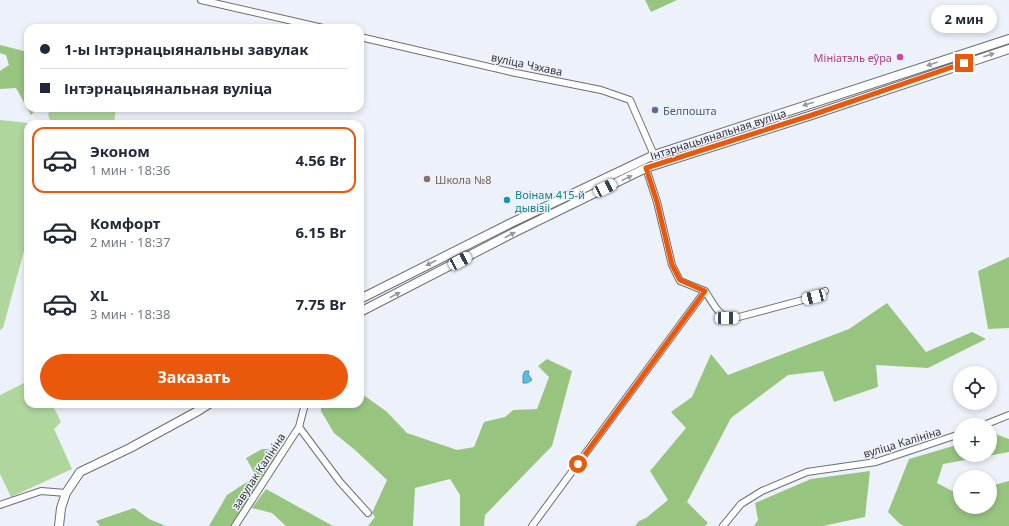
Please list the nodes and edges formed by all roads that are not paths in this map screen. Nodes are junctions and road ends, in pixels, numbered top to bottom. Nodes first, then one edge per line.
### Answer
1 (201, 0) edge
2 (306, 24) edge
3 (364, 38) edge
4 (1009, 39) edge
5 (1009, 48) edge
6 (654, 155) junction
7 (646, 168) junction
8 (705, 291) junction
9 (825, 291) dead end
10 (364, 297) edge
11 (364, 310) edge
12 (203, 408) edge
13 (304, 408) edge
14 (1009, 415) edge
15 (997, 420) edge
16 (299, 427) junction
17 (953, 436) edge
18 (66, 493) junction
19 (0, 505) edge
20 (368, 513) dead end
21 (59, 526) edge
22 (235, 526) edge
23 (532, 526) edge
24 (722, 526) edge

1 - 2 street
3 - 6 street, вуліца Чэхава
4 -> 6 main road, Інтэрнацыянальная вуліца
7 -> 5 main road, Інтэрнацыянальная вуліца
6 -> 10 main road, Інтэрнацыянальная вуліца
7 - 8 street
11 -> 7 main road, Інтэрнацыянальная вуліца
8 - 9 street
8 - 23 street
12 - 18 main road
13 - 16 street, завулак Калініна
14 - 15 street
16 - 20 street, завулак Калініна
16 - 22 street, завулак Калініна
17 - 24 street, вуліца Калініна
18 - 19 street
18 - 21 main road

